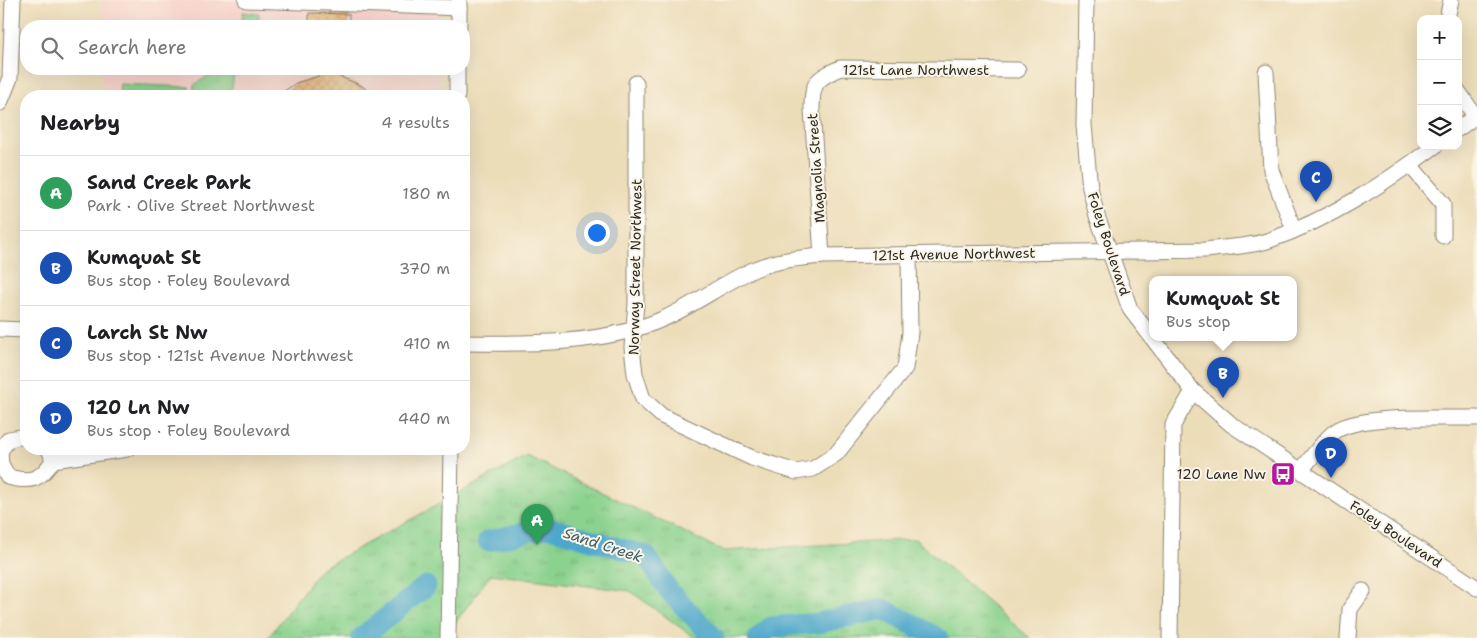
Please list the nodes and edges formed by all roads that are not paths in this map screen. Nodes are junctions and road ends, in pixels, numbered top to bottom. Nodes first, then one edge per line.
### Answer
1 (13, 0) edge
2 (246, 0) edge
3 (1086, 0) edge
4 (1451, 0) edge
5 (312, 1) edge
6 (385, 3) edge
7 (459, 4) edge
8 (1448, 15) edge
9 (458, 20) edge
10 (1018, 70) dead end
11 (1266, 72) dead end
12 (457, 75) edge
13 (5, 76) edge
14 (817, 81) joint
15 (636, 83) dead end
16 (457, 90) edge
17 (1462, 97) edge
18 (0, 102) edge
19 (1476, 116) edge
20 (1462, 126) edge
21 (1430, 150) edge
22 (1410, 165) junction
23 (1294, 230) junction
24 (1443, 236) dead end
25 (1110, 252) junction
26 (909, 255) junction
27 (822, 256) junction
28 (0, 329) edge
29 (632, 329) junction
30 (20, 330) edge
31 (1149, 334) edge
32 (1155, 341) edge
33 (470, 343) edge
34 (1193, 391) junction
35 (1477, 418) edge
36 (20, 437) edge
37 (0, 452) edge
38 (51, 455) edge
39 (451, 455) edge
40 (1300, 470) junction
41 (1477, 588) edge
42 (1363, 591) dead end
43 (448, 638) edge
44 (1170, 638) edge
45 (1348, 638) edge

1 - 13 street
2 - 5 street
3 - 25 street, Foley Boulevard
4 - 8 street
5 - 6 street
6 - 7 street
7 - 9 street
10 - 14 street, 121st Lane Northwest
11 - 23 street
12 - 16 street
13 - 18 street
14 - 27 street, Magnolia Street
15 - 29 street, Norway Street Northwest
17 - 19 street
19 - 20 street
21 - 22 street, 121st Avenue Northwest
22 - 23 street, 121st Avenue Northwest
22 - 24 street
23 - 25 street, 121st Avenue Northwest
25 - 26 street, 121st Avenue Northwest
25 - 31 street, Foley Boulevard
26 - 27 street, 121st Avenue Northwest
26 - 29 street, Norway Street Northwest
27 - 29 street, 121st Avenue Northwest
28 - 30 street
29 - 33 street, 121st Avenue Northwest
32 - 34 street, Foley Boulevard
34 - 40 street, Foley Boulevard
34 - 44 street
35 - 40 street
36 - 37 street
37 - 38 street
39 - 43 street
40 - 41 street, Foley Boulevard
42 - 45 street

